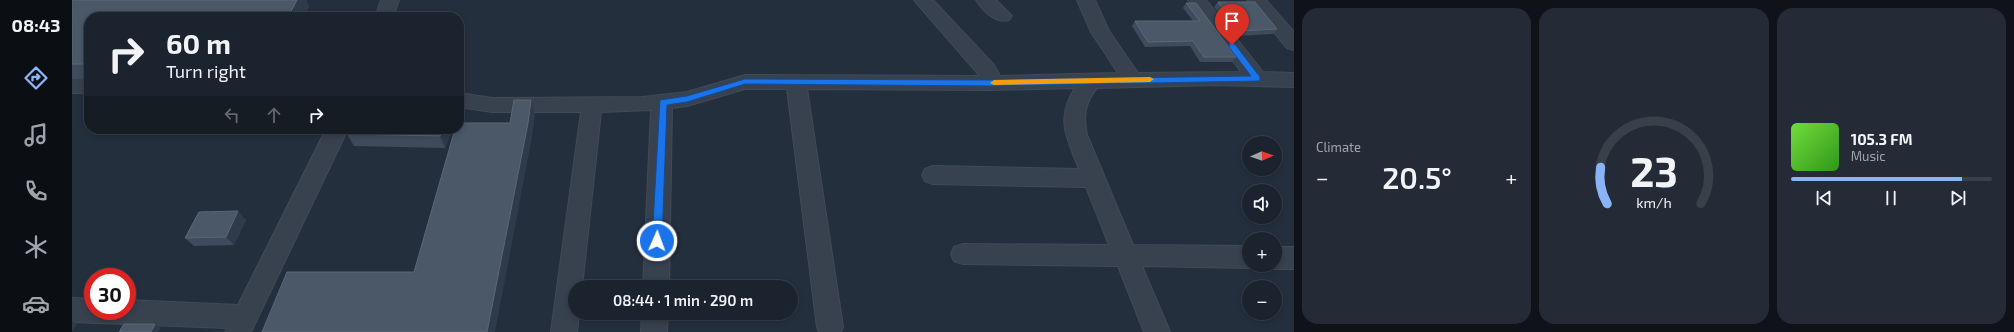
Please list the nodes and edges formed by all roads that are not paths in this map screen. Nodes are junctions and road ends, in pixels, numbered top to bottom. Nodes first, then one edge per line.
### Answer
1 (390, 0) edge
2 (923, 0) edge
3 (985, 0) edge
4 (1086, 0) edge
5 (1197, 0) edge
6 (1256, 0) edge
7 (386, 12) edge
8 (1003, 16) dead end
9 (1294, 44) edge
10 (1258, 79) junction
11 (1133, 80) junction
12 (1294, 80) edge
13 (1091, 81) junction
14 (796, 82) junction
15 (990, 83) junction
16 (72, 86) edge
17 (84, 86) edge
18 (464, 101) edge
19 (662, 102) junction
20 (592, 104) junction
21 (335, 134) edge
22 (933, 175) dead end
23 (1092, 178) junction
24 (963, 254) dead end
25 (1125, 256) junction
26 (1242, 257) edge
27 (1282, 258) edge
28 (1294, 258) edge
29 (656, 280) edge
30 (72, 310) edge
31 (654, 320) edge
32 (242, 324) edge
33 (830, 327) dead end
34 (564, 332) edge
35 (654, 332) edge
36 (1157, 332) edge

1 - 7 street
2 - 15 street
3 - 8 street
4 - 11 street
5 - 10 street
6 - 9 street
10 - 11 street
10 - 12 street
11 - 13 street
13 - 15 street
13 - 23 street
14 - 15 street
14 - 19 street
14 - 33 street
16 - 17 street
18 - 20 street
19 - 20 street
19 - 29 street
20 - 34 street
21 - 32 street
22 - 23 street
23 - 25 street
24 - 25 street
25 - 26 street
25 - 36 street
27 - 28 street
30 - 32 street
31 - 35 street

